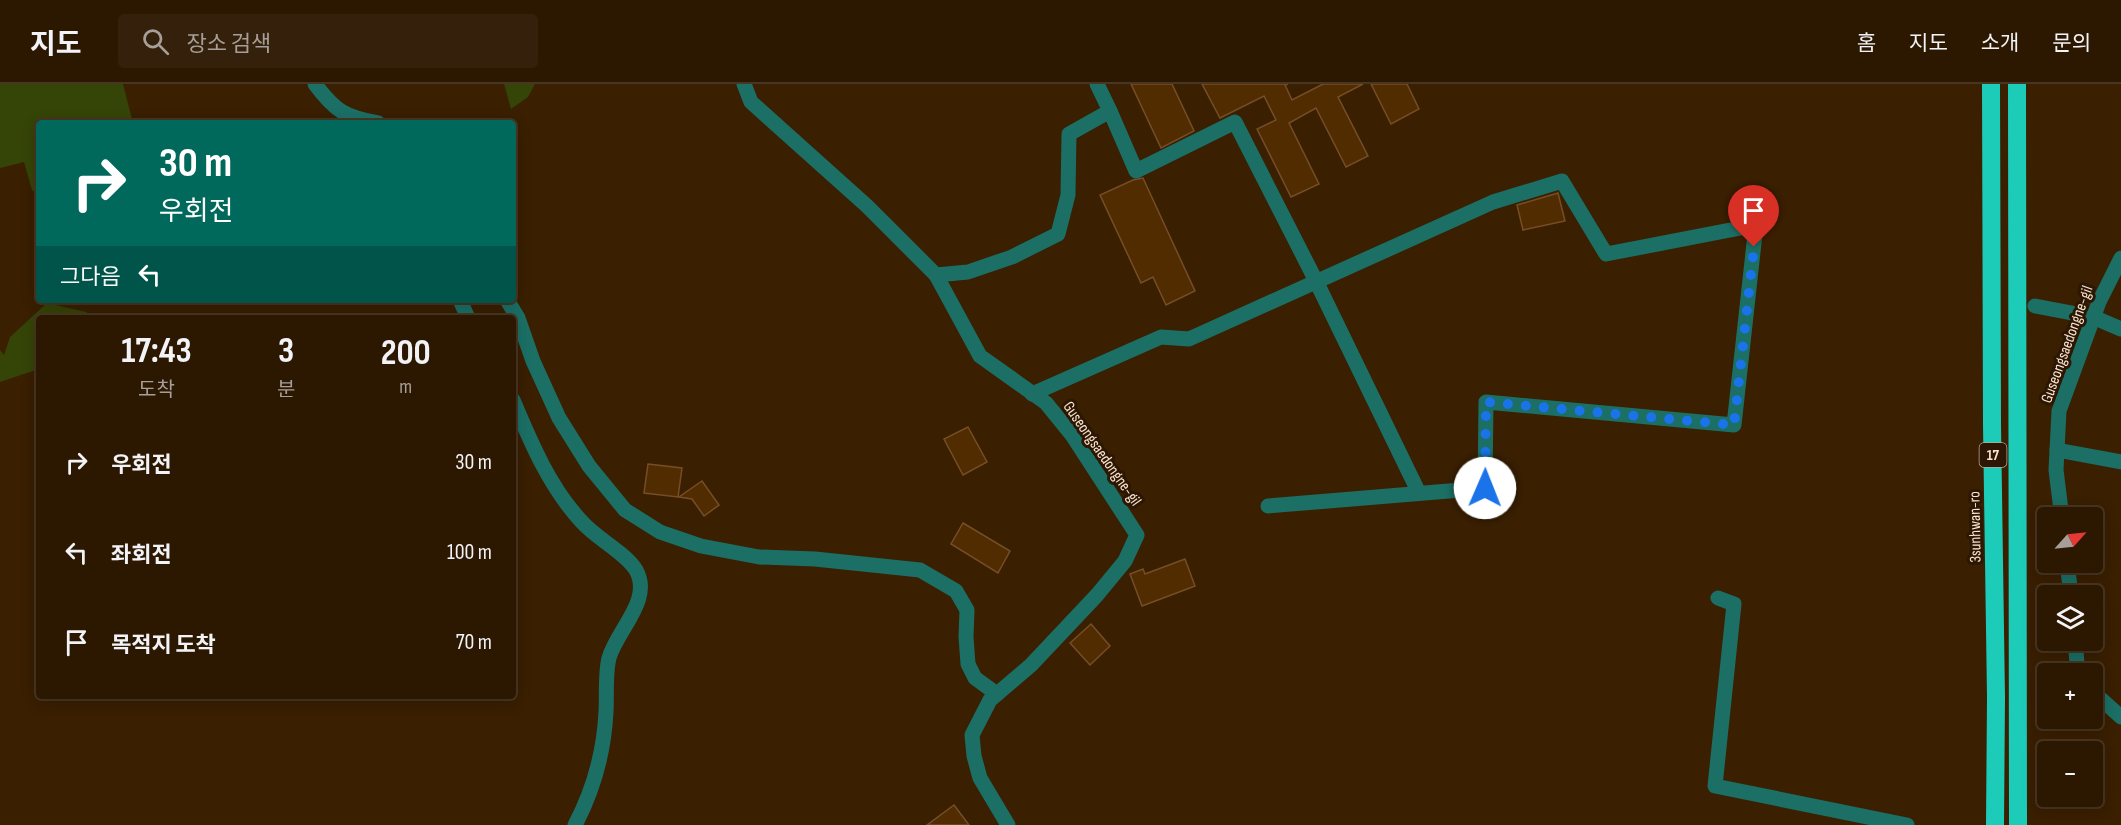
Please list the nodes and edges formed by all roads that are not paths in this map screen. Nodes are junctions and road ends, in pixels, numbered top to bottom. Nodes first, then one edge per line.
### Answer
1 (315, 84) edge
2 (744, 84) edge
3 (1097, 84) edge
4 (1992, 84) edge
5 (2017, 84) edge
6 (1110, 111) junction
7 (364, 120) edge
8 (2121, 258) edge
9 (936, 275) junction
10 (1316, 281) junction
11 (509, 303) edge
12 (2035, 306) dead end
13 (2093, 317) junction
14 (2121, 329) edge
15 (1032, 394) junction
16 (516, 407) edge
17 (2057, 450) junction
18 (2121, 462) edge
19 (1419, 493) junction
20 (1268, 506) dead end
21 (2061, 507) edge
22 (1718, 598) dead end
23 (997, 694) junction
24 (2103, 701) edge
25 (2121, 717) edge
26 (574, 825) edge
27 (1008, 825) edge
28 (1907, 825) edge
29 (1995, 825) edge
30 (2018, 825) edge

1 - 7 street
2 - 9 street, Guseongsaedongne-gil
3 - 6 street
4 - 29 highway, 3sunhwan-ro / 17
5 - 30 highway, 17
6 - 9 street
6 - 10 street
8 - 13 street, Guseongsaedongne-gil
9 - 15 street, Guseongsaedongne-gil
10 - 15 street
10 - 19 street
10 - 19 street
11 - 23 street
12 - 13 street
13 - 14 street
13 - 17 street, Guseongsaedongne-gil
15 - 23 street, Guseongsaedongne-gil
16 - 26 street
17 - 18 street
17 - 21 street, Guseongsaedongne-gil
19 - 20 street
22 - 28 street
23 - 27 street, Guseongsaedongne-gil
24 - 25 street

